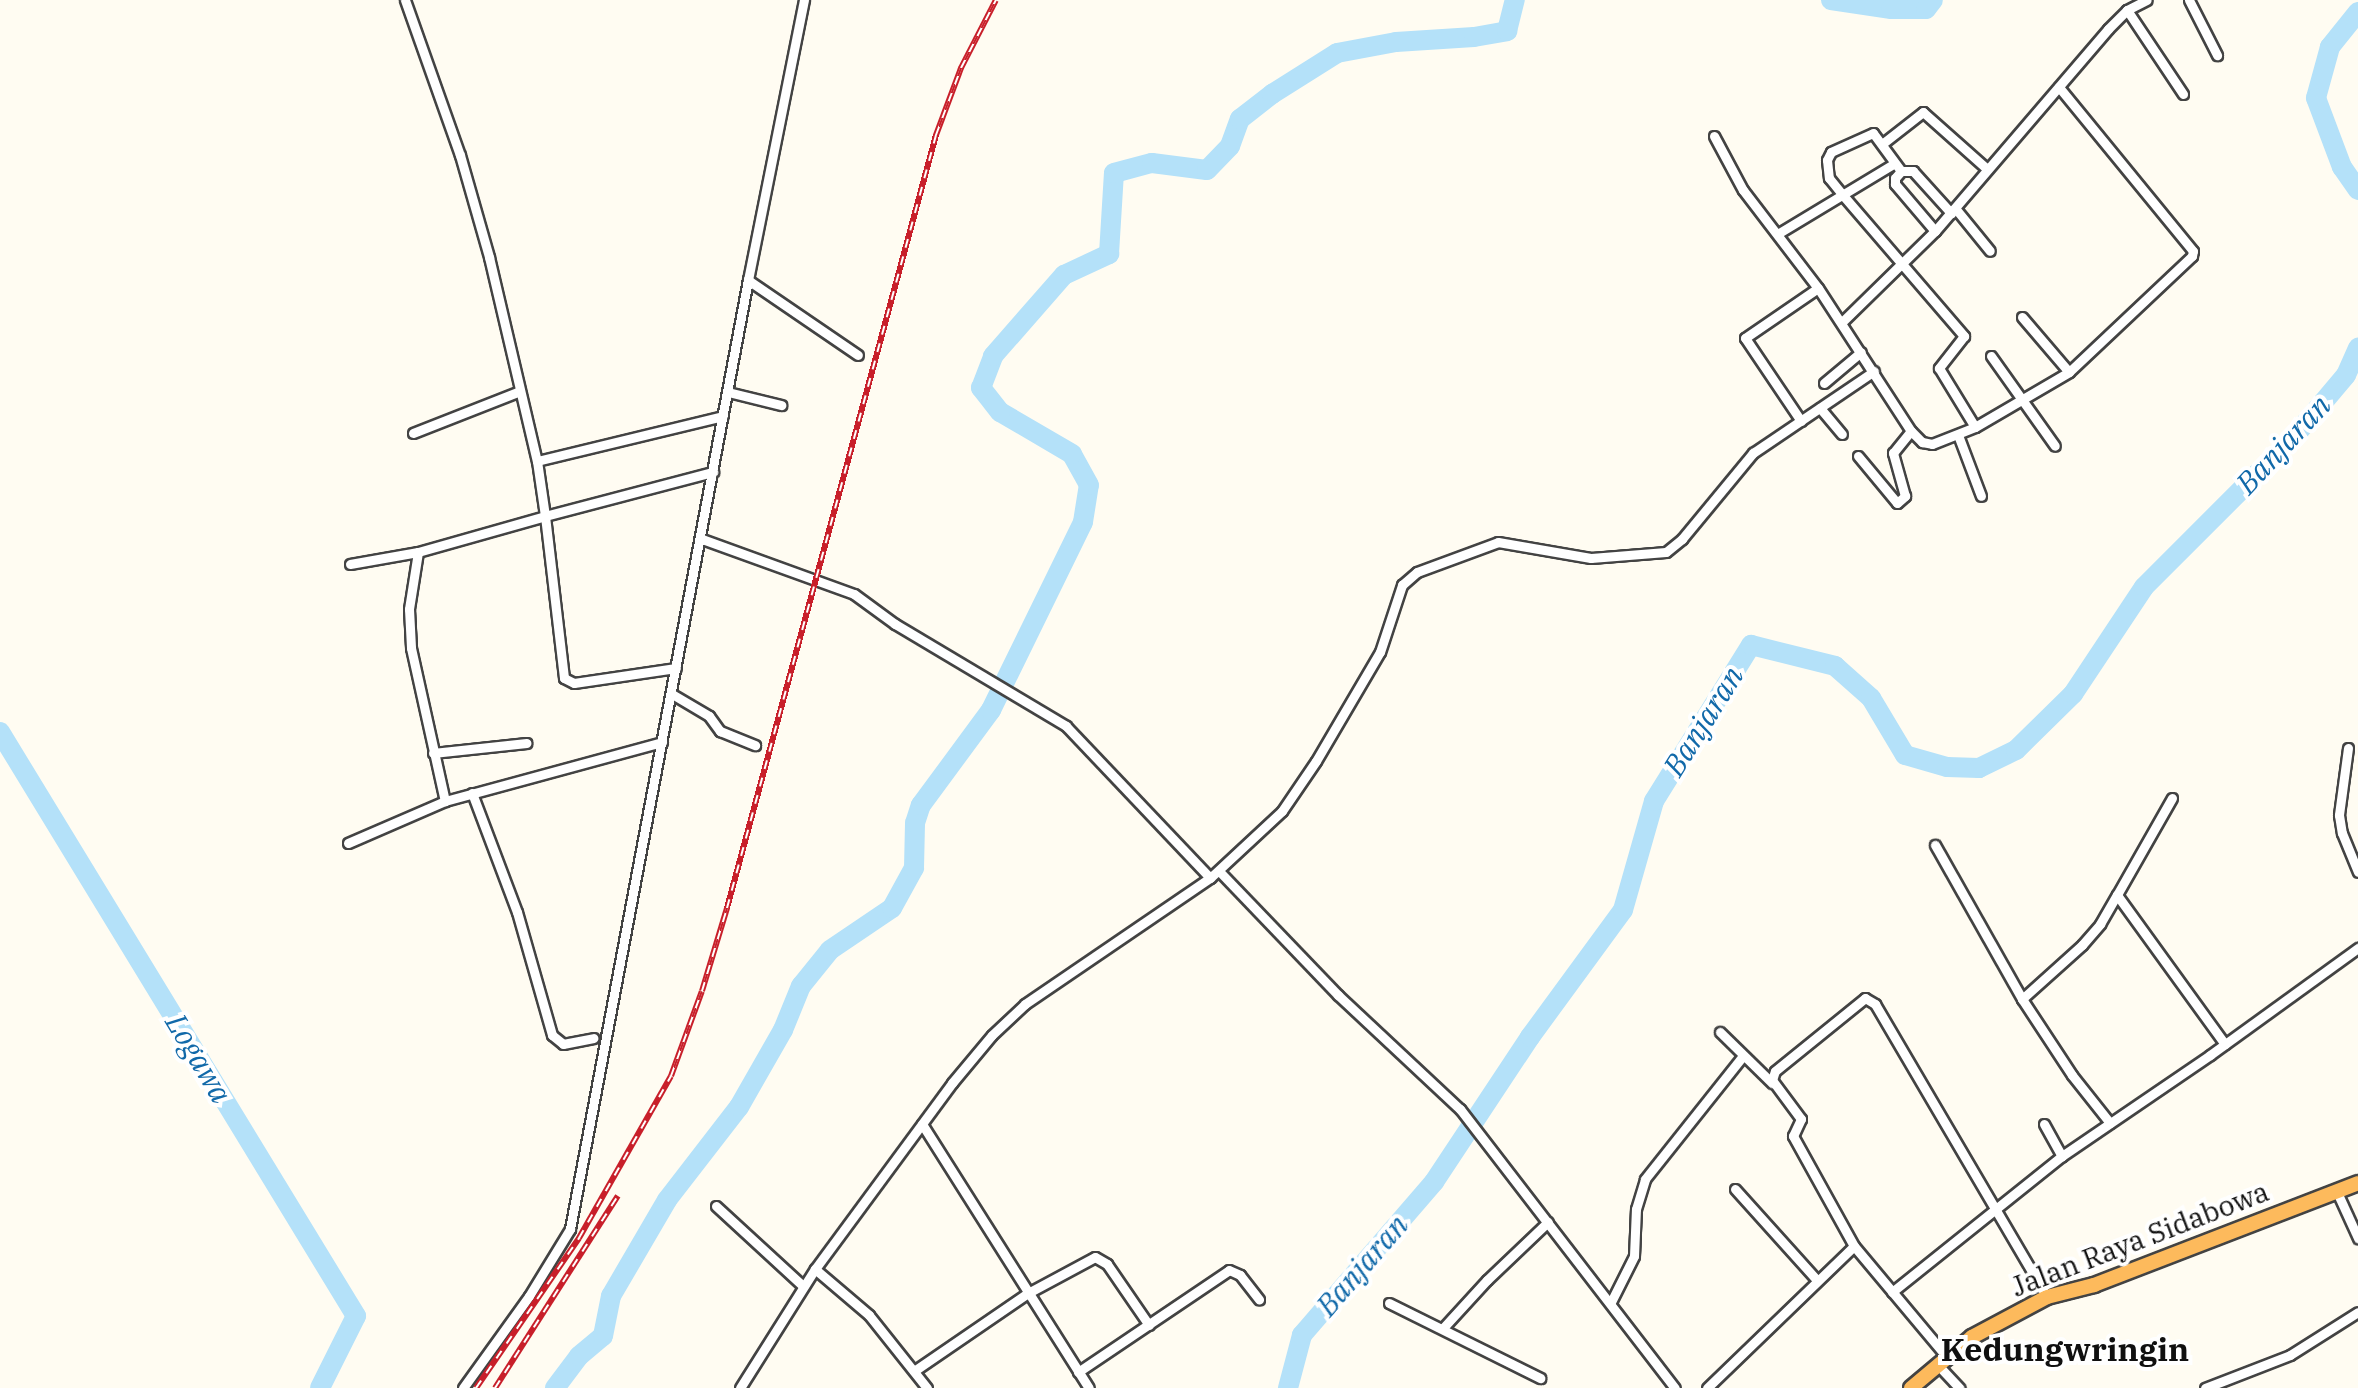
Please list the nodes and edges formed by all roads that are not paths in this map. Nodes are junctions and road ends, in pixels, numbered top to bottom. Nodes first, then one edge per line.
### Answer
1 (405, 0) edge
2 (804, 0) edge
3 (2189, 0) edge
4 (2140, 1) edge
5 (2127, 10) junction
6 (2217, 55) dead end
7 (2059, 87) junction
8 (2183, 94) dead end
9 (1714, 136) dead end
10 (1882, 144) junction
11 (1898, 167) junction
12 (1987, 169) junction
13 (1841, 193) junction
14 (1953, 211) junction
15 (1935, 231) junction
16 (1779, 233) junction
17 (1990, 251) dead end
18 (1903, 263) junction
19 (748, 280) junction
20 (1818, 288) junction
21 (2022, 317) dead end
22 (1843, 321) junction
23 (1861, 352) junction
24 (858, 355) dead end
25 (1991, 356) dead end
26 (1874, 371) junction
27 (2069, 372) junction
28 (1824, 383) dead end
29 (520, 391) junction
30 (728, 392) junction
31 (2022, 400) junction
32 (781, 405) dead end
33 (1820, 408) junction
34 (723, 416) junction
35 (1801, 421) junction
36 (1975, 427) junction
37 (1911, 431) junction
38 (413, 433) dead end
39 (1842, 434) dead end
40 (1958, 435) junction
41 (2055, 446) dead end
42 (1858, 456) dead end
43 (537, 461) junction
44 (713, 472) junction
45 (1981, 496) dead end
46 (545, 516) junction
47 (702, 539) junction
48 (418, 552) junction
49 (350, 564) dead end
50 (676, 668) junction
51 (672, 694) junction
52 (662, 742) junction
53 (526, 743) dead end
54 (755, 745) dead end
55 (2348, 748) dead end
56 (433, 753) junction
57 (472, 793) junction
58 (2172, 798) dead end
59 (445, 801) junction
60 (348, 843) dead end
61 (1935, 845) dead end
62 (1219, 871) junction
63 (2358, 872) edge
64 (1210, 878) junction
65 (2117, 895) junction
66 (2358, 948) edge
67 (2022, 999) junction
68 (1720, 1032) dead end
69 (593, 1038) dead end
70 (2225, 1044) junction
71 (1742, 1057) junction
72 (1772, 1083) junction
73 (2110, 1123) junction
74 (922, 1124) junction
75 (2044, 1124) dead end
76 (2062, 1156) junction
77 (2358, 1183) edge
78 (1735, 1189) dead end
79 (2337, 1192) junction
80 (716, 1206) dead end
81 (1996, 1209) junction
82 (1548, 1222) junction
83 (2358, 1238) edge
84 (1854, 1246) junction
85 (815, 1269) junction
86 (1817, 1280) junction
87 (803, 1286) junction
88 (1892, 1292) junction
89 (1028, 1293) junction
90 (2047, 1297) junction
91 (1259, 1299) dead end
92 (1611, 1302) junction
93 (1389, 1303) dead end
94 (2358, 1312) edge
95 (1149, 1325) junction
96 (1443, 1328) junction
97 (1941, 1360) junction
98 (914, 1371) junction
99 (1078, 1372) junction
100 (1540, 1378) dead end
101 (463, 1388) edge
102 (740, 1388) edge
103 (927, 1388) edge
104 (1089, 1388) edge
105 (1675, 1388) edge
106 (1707, 1388) edge
107 (1911, 1388) edge
108 (1959, 1388) edge
109 (2205, 1388) edge

1 - 29 street
2 - 19 street
3 - 6 street
4 - 5 street
5 - 7 street
5 - 8 street
7 - 12 street
7 - 27 street
9 - 16 street
10 - 11 street
10 - 12 street
10 - 13 street
11 - 13 street
11 - 14 street
11 - 15 street
12 - 14 street
13 - 16 street
13 - 18 street
14 - 15 street
14 - 17 street
15 - 18 street
16 - 20 street
18 - 22 street
18 - 36 street
19 - 24 street
19 - 30 street
20 - 22 street
20 - 35 street
21 - 27 street
22 - 23 street
23 - 26 street
23 - 28 street
25 - 31 street
26 - 33 street
26 - 37 street
27 - 31 street
29 - 38 street
29 - 43 street
30 - 32 street
30 - 34 street
31 - 36 street
31 - 41 street
33 - 35 street
33 - 39 street
34 - 43 street
34 - 44 street
35 - 62 street
36 - 40 street
37 - 40 street
37 - 42 street
40 - 45 street
43 - 46 street
44 - 46 street
44 - 47 street
46 - 48 street
46 - 50 street
47 - 50 street
47 - 64 street
48 - 49 street
48 - 56 street
50 - 51 street
51 - 52 street
51 - 54 street
52 - 57 street
52 - 101 street
53 - 56 street
55 - 63 street
56 - 59 street
57 - 59 street
57 - 69 street
58 - 65 street
59 - 60 street
61 - 67 street
62 - 64 street
62 - 82 street
64 - 74 street
65 - 67 street
65 - 70 street
66 - 70 street
67 - 73 street
68 - 71 street
70 - 73 street
71 - 72 street
71 - 92 street
72 - 81 street
72 - 84 street
73 - 76 street
74 - 85 street
74 - 89 street
75 - 76 street
76 - 81 street
77 - 79 highway, Jalan Raya Sidabowa
78 - 86 street
79 - 83 street
79 - 90 highway, Jalan Raya Sidabowa
80 - 87 street
81 - 88 street
81 - 90 street
82 - 92 street
82 - 96 street
84 - 86 street
84 - 88 street
85 - 87 street
85 - 98 street
86 - 106 street
87 - 102 street
88 - 97 street
89 - 95 street
89 - 98 street
89 - 99 street
90 - 97 highway, Jalan Raya Sidabowa
91 - 95 street
92 - 105 street
93 - 96 street
94 - 109 street
95 - 99 street
96 - 100 street
97 - 107 highway, Jalan Raya Sidabowa
97 - 108 street
98 - 103 street
99 - 104 street

